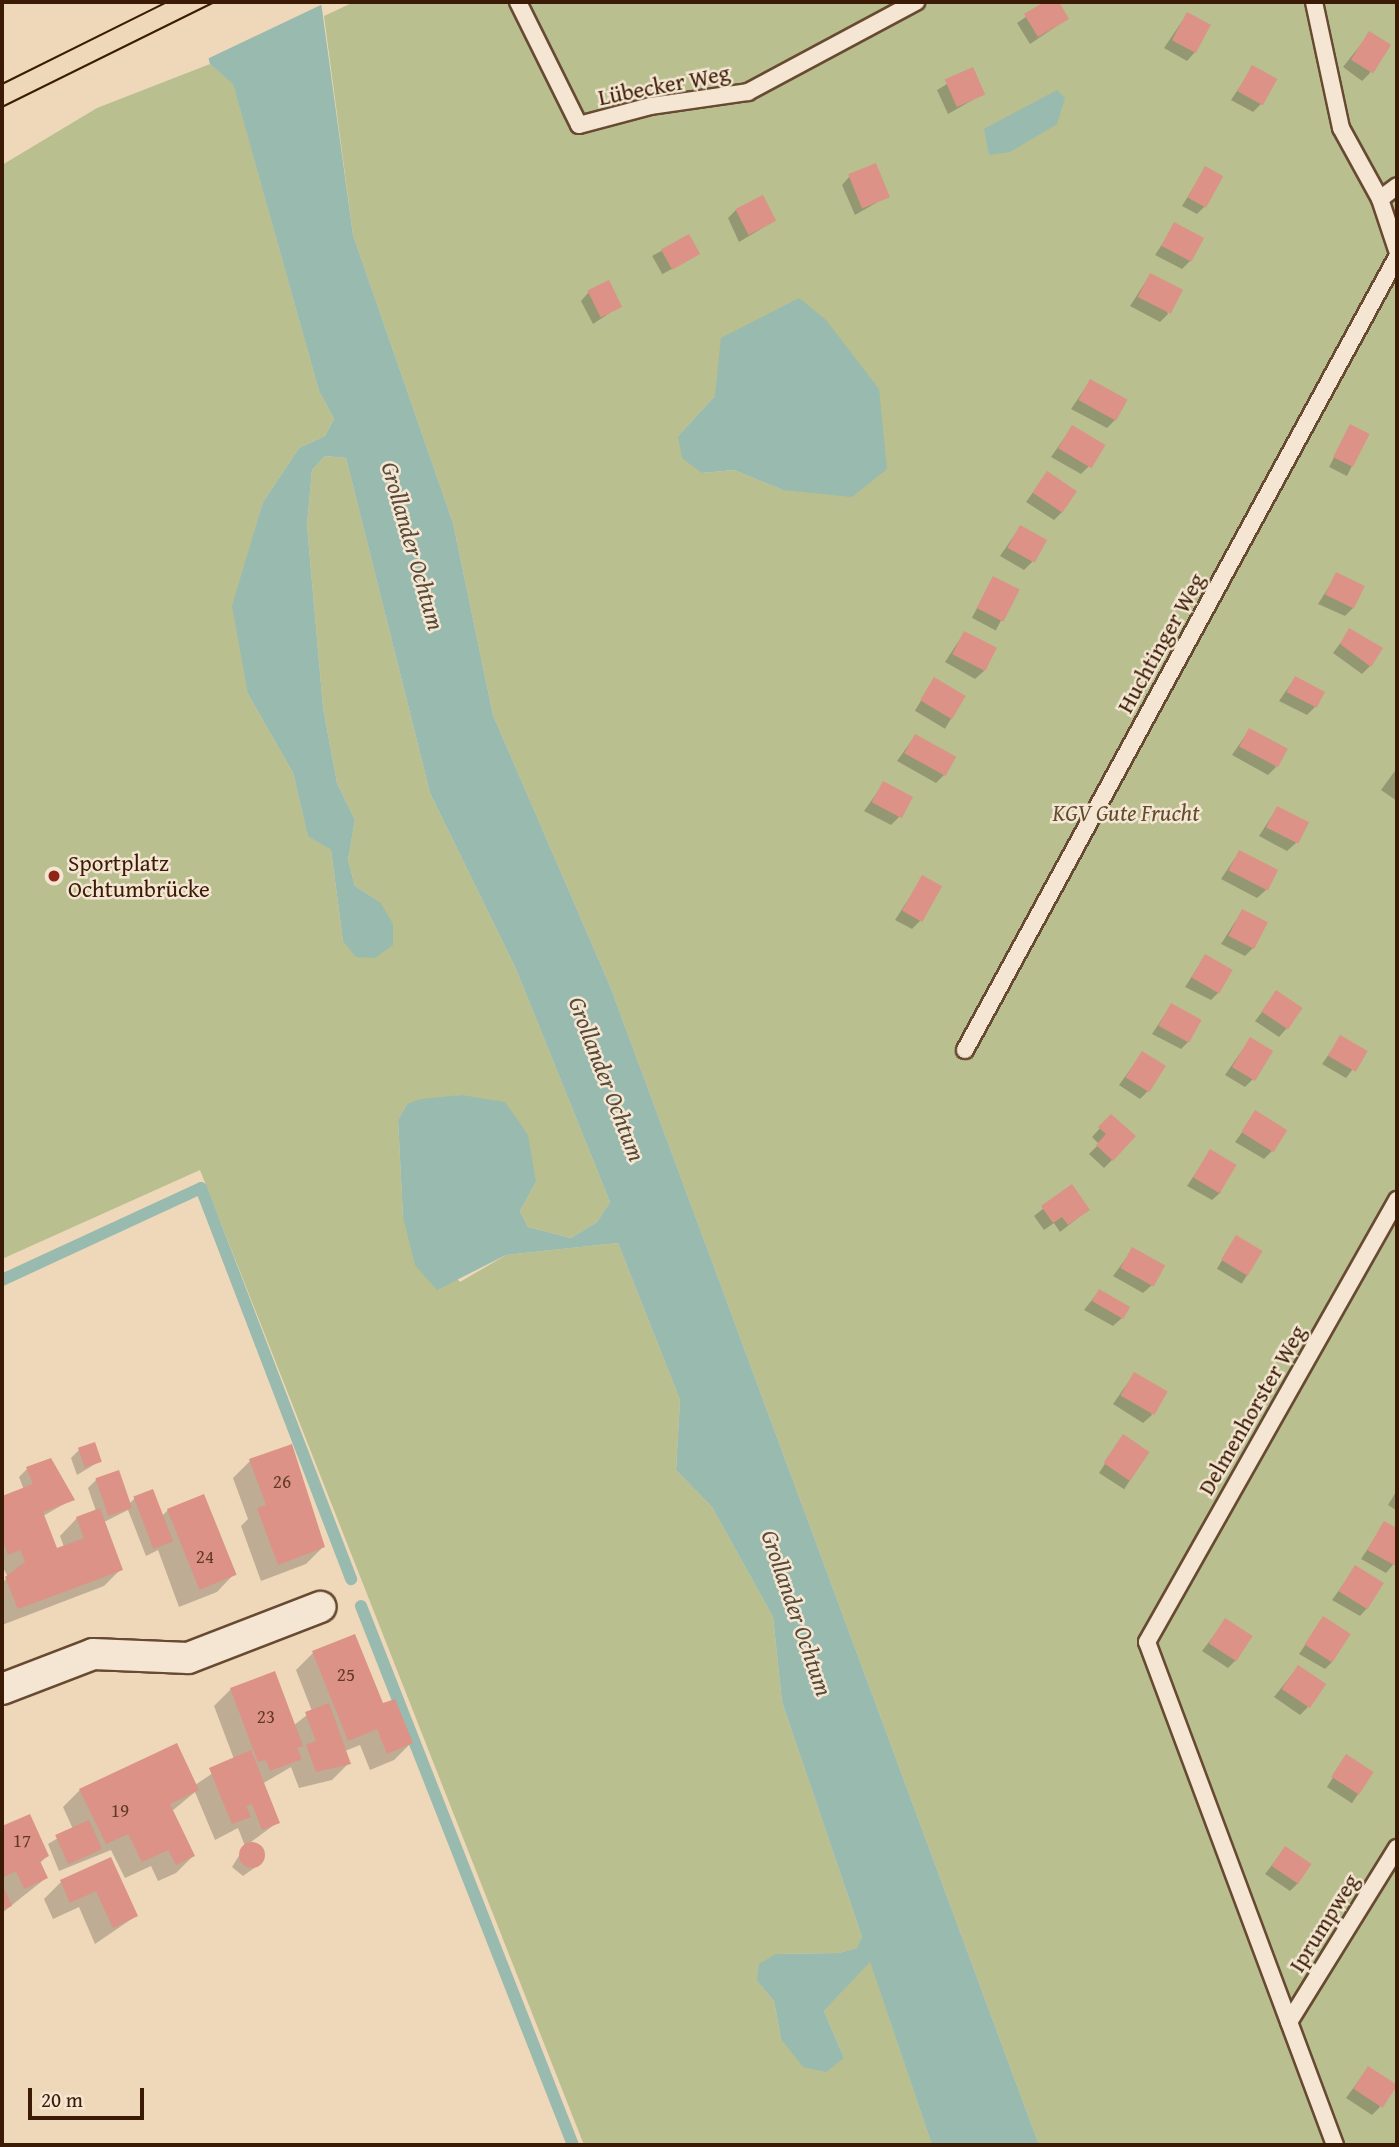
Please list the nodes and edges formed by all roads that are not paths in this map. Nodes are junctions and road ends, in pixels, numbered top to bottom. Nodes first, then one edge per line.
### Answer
1 (518, 2) edge
2 (916, 2) edge
3 (1314, 2) edge
4 (1397, 186) edge
5 (1380, 199) junction
6 (1397, 250) edge
7 (1397, 257) edge
8 (965, 1050) dead end
9 (1397, 1200) edge
10 (320, 1607) dead end
11 (2, 1689) edge
12 (1397, 1848) edge
13 (1289, 2022) junction
14 (1335, 2145) edge

1 - 2 lane, Lübecker Weg
3 - 5 lane
4 - 5 lane
5 - 6 lane
7 - 8 lane, Huchtinger Weg
9 - 13 lane, Delmenhorster Weg
10 - 11 street
12 - 13 lane, Iprumpweg
13 - 14 lane

